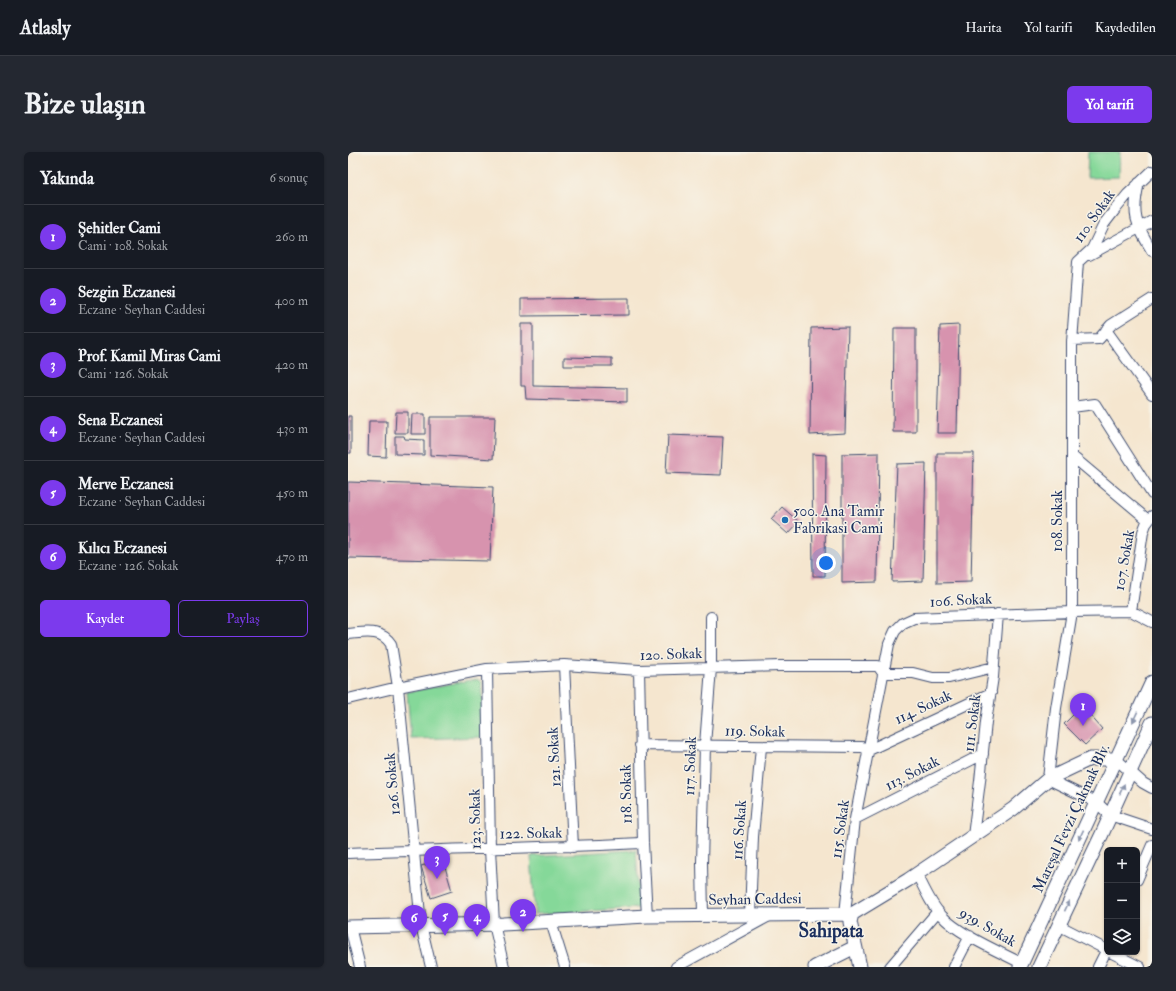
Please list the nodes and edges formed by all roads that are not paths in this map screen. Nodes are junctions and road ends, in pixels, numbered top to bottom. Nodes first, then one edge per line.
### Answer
1 (1152, 171) edge
2 (1139, 183) junction
3 (1152, 221) edge
4 (1139, 228) junction
5 (1152, 251) edge
6 (1078, 262) junction
7 (1152, 299) edge
8 (1106, 330) junction
9 (1072, 340) junction
10 (1152, 394) edge
11 (1072, 407) junction
12 (1072, 456) junction
13 (1152, 494) edge
14 (1150, 518) edge
15 (1131, 611) junction
16 (1072, 612) junction
17 (998, 614) junction
18 (711, 617) dead end
19 (1152, 622) edge
20 (348, 634) edge
21 (564, 665) junction
22 (994, 667) junction
23 (711, 668) junction
24 (487, 669) junction
25 (639, 670) junction
26 (884, 673) junction
27 (1152, 682) edge
28 (398, 686) junction
29 (991, 693) junction
30 (348, 699) edge
31 (1152, 723) edge
32 (705, 745) junction
33 (640, 746) junction
34 (760, 747) junction
35 (869, 750) junction
36 (983, 754) junction
37 (1116, 759) junction
38 (1130, 772) junction
39 (1048, 778) junction
40 (1152, 788) edge
41 (1096, 802) junction
42 (1110, 815) junction
43 (855, 819) junction
44 (1152, 829) edge
45 (973, 836) junction
46 (643, 843) junction
47 (1152, 845) edge
48 (573, 847) junction
49 (490, 848) junction
50 (412, 850) junction
51 (348, 853) edge
52 (1140, 873) edge
53 (917, 874) junction
54 (938, 911) junction
55 (849, 914) junction
56 (750, 915) junction
57 (771, 915) junction
58 (647, 916) junction
59 (703, 916) junction
60 (551, 922) junction
61 (494, 924) junction
62 (421, 925) junction
63 (1058, 926) junction
64 (349, 927) edge
65 (970, 936) junction
66 (855, 947) junction
67 (1104, 948) edge
68 (1105, 955) edge
69 (1117, 955) edge
70 (1021, 965) edge
71 (360, 967) edge
72 (430, 967) edge
73 (504, 967) edge
74 (564, 967) edge
75 (676, 967) edge
76 (815, 967) edge
77 (860, 967) edge
78 (890, 967) edge
79 (954, 967) edge
80 (1038, 967) edge
81 (1098, 967) edge
82 (1140, 967) edge

1 - 2 street, 110. Sokak
2 - 4 street
2 - 6 street, 110. Sokak
3 - 4 street
4 - 5 street
4 - 6 street
6 - 9 street, 108. Sokak
7 - 8 street
8 - 9 street
8 - 10 street
9 - 11 street, 108. Sokak
11 - 12 street, 108. Sokak
11 - 13 street
12 - 14 street
12 - 16 street, 108. Sokak
14 - 15 street, 107. Sokak
15 - 16 street, 106. Sokak
15 - 19 street, 106. Sokak
16 - 17 street, 106. Sokak
16 - 39 street, 108. Sokak
17 - 22 street, 111. Sokak
17 - 26 street, 106. Sokak
18 - 23 street, 117. Sokak
20 - 28 street, 126. Sokak
21 - 24 street, 120. Sokak
21 - 25 street, 120. Sokak
21 - 48 street, 121. Sokak
22 - 26 street, 120. Sokak
22 - 29 street, 111. Sokak
23 - 25 street, 120. Sokak
23 - 26 street, 120. Sokak
23 - 32 street, 117. Sokak
24 - 28 street, 120. Sokak
24 - 49 street, 123. Sokak
25 - 33 street, 118. Sokak
26 - 35 street, 106. Sokak
27 -> 37 main road, Mareşal Fevzi Çakmak Blv.
28 - 30 street, 120. Sokak
28 - 50 street, 126. Sokak
29 - 35 street, 114. Sokak
29 - 36 street, 111. Sokak
31 - 38 main road
32 - 33 street, 119. Sokak
32 - 34 street, 119. Sokak
32 - 59 street, 117. Sokak
33 - 46 street, 118. Sokak
34 - 35 street, 119. Sokak
34 - 56 street, 116. Sokak
35 - 43 street, 115. Sokak
36 - 43 street, 113. Sokak
36 - 45 street, 111. Sokak
37 - 38 street
37 - 39 main road
37 - 41 main road, Mareşal Fevzi Çakmak Blv.
38 - 40 street
42 -> 38 main road
39 - 41 street
39 - 45 main road
41 - 42 street
41 -> 70 main road, Mareşal Fevzi Çakmak Blv.
42 - 44 street
63 -> 42 main road
43 - 55 street, 115. Sokak
45 - 53 main road
46 - 48 street, 122. Sokak
46 - 58 street, 118. Sokak
47 - 52 street
48 - 49 street, 122. Sokak
49 - 50 street, 122. Sokak
49 - 61 street, 123. Sokak
50 - 51 street, 122. Sokak
50 - 62 street, 126. Sokak
53 - 54 street, 939. Sokak
53 - 55 main road
54 - 65 street, 939. Sokak
54 - 78 street
55 - 57 main road, Seyhan Caddesi
55 - 66 main road
56 - 57 main road, Seyhan Caddesi
56 - 59 main road, Seyhan Caddesi
57 - 75 street
58 - 59 main road, Seyhan Caddesi
58 - 60 main road, Seyhan Caddesi
60 - 61 main road, Seyhan Caddesi
60 - 74 street
61 - 62 main road, Seyhan Caddesi
61 - 73 street, 123. Sokak
62 - 64 main road, Seyhan Caddesi
62 - 72 street, 126. Sokak
63 - 67 street
63 - 80 main road
64 - 71 street
65 - 70 street, 939. Sokak
65 - 79 street
66 - 76 main road
66 - 77 main road
68 - 81 street
69 - 82 street

